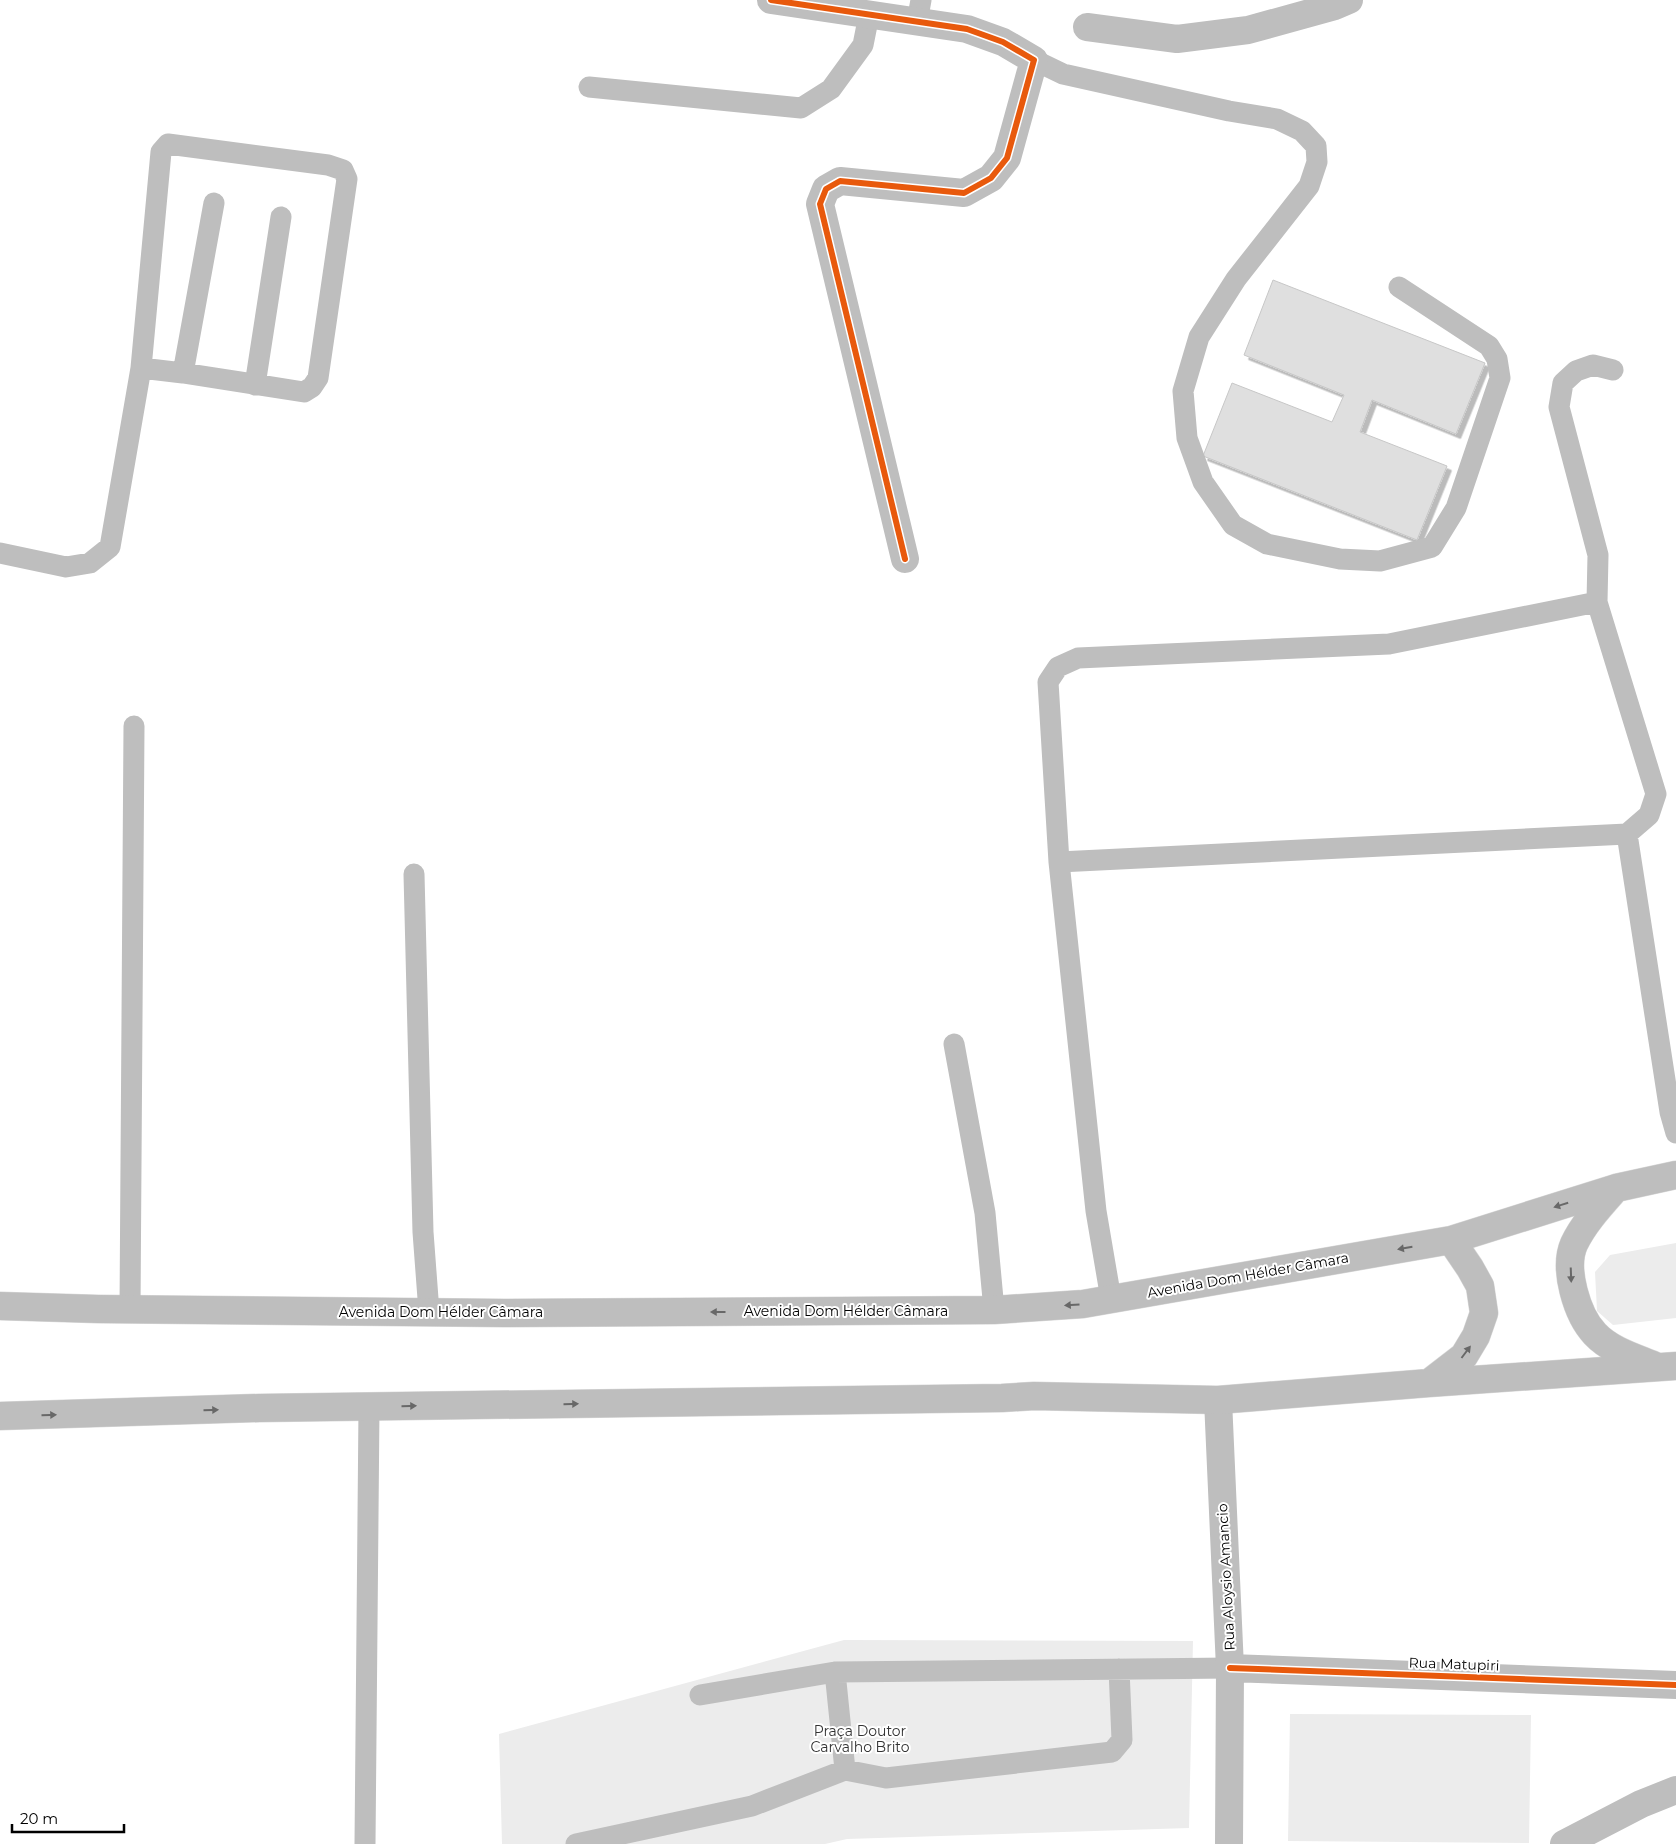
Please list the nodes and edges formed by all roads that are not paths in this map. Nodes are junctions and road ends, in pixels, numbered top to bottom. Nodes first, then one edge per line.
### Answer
1 (771, 0) edge
2 (1349, 0) edge
3 (919, 11) edge
4 (869, 15) junction
5 (1087, 27) dead end
6 (1034, 60) junction
7 (589, 88) dead end
8 (214, 203) dead end
9 (281, 216) dead end
10 (1399, 287) dead end
11 (140, 368) junction
12 (1613, 370) dead end
13 (183, 373) junction
14 (255, 385) junction
15 (0, 553) edge
16 (905, 559) dead end
17 (1597, 602) junction
18 (134, 726) dead end
19 (1627, 834) junction
20 (1059, 862) junction
21 (414, 874) dead end
22 (954, 1044) dead end
23 (1676, 1133) edge
24 (1676, 1175) edge
25 (1616, 1188) junction
26 (1451, 1240) junction
27 (1111, 1299) junction
28 (0, 1306) edge
29 (130, 1310) junction
30 (994, 1310) junction
31 (428, 1312) junction
32 (1667, 1367) edge
33 (1429, 1383) junction
34 (1218, 1400) junction
35 (369, 1407) junction
36 (0, 1416) edge
37 (1230, 1668) junction
38 (1119, 1669) junction
39 (835, 1672) junction
40 (1676, 1685) edge
41 (700, 1695) dead end
42 (845, 1770) junction
43 (1676, 1790) edge
44 (365, 1844) edge
45 (576, 1844) edge
46 (1229, 1844) edge
47 (1564, 1844) edge

1 - 4 main road
2 - 5 main road
3 - 4 main road
3 - 6 main road
4 - 7 lane
6 - 10 lane
6 - 16 main road
8 - 13 lane
9 - 14 lane
11 - 13 lane
11 - 14 lane
11 - 15 lane
12 - 17 lane
13 - 14 lane
17 - 19 lane
17 - 20 lane
18 - 29 lane
19 - 20 lane
19 - 23 lane
20 - 27 lane
21 - 31 lane
22 - 30 lane
24 - 25 main road, Avenida Dom Hélder Câmara
25 -> 26 main road, Avenida Dom Hélder Câmara
25 -> 32 main road
26 -> 27 main road, Avenida Dom Hélder Câmara
33 -> 26 main road
27 -> 30 main road, Avenida Dom Hélder Câmara
28 - 29 main road, Avenida Dom Hélder Câmara
29 - 31 main road, Avenida Dom Hélder Câmara
30 -> 31 main road, Avenida Dom Hélder Câmara
32 - 33 main road
33 - 34 main road
35 -> 34 main road
34 - 37 main road, Rua Aloysio Amancio
36 -> 35 main road
35 - 44 lane
37 - 38 lane
37 - 40 main road, Rua Matupiri
37 - 46 main road, Rua Aloysio Amancio
38 - 39 lane
38 - 42 lane
39 - 41 lane
39 - 42 lane
42 - 45 lane
43 - 47 main road

